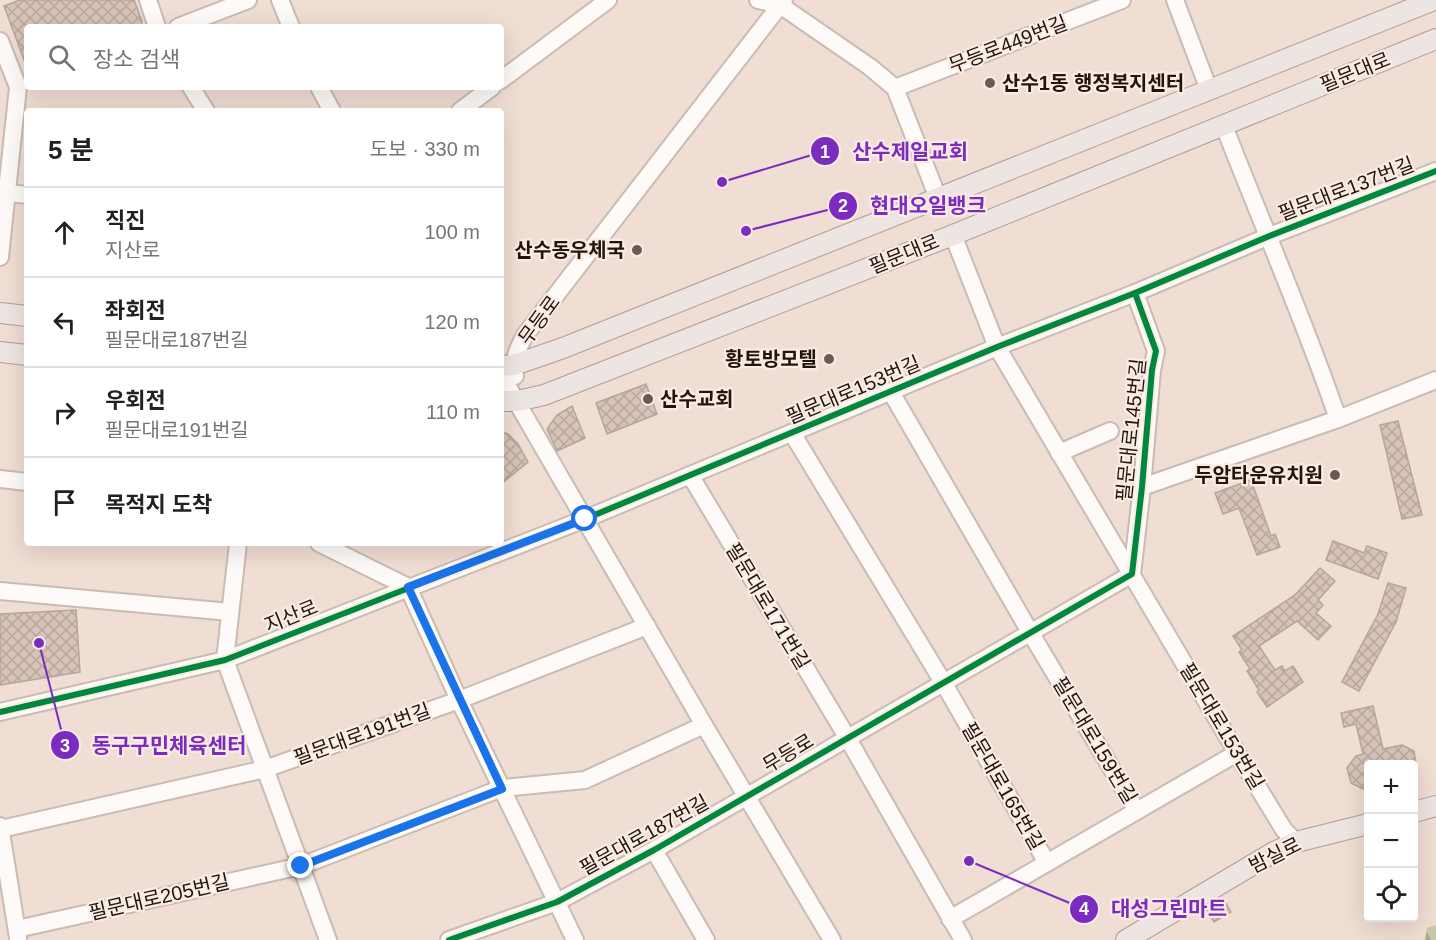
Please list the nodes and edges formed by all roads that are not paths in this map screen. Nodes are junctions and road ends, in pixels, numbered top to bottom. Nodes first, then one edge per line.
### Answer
1 (148, 0) edge
2 (248, 0) edge
3 (280, 0) edge
4 (608, 0) edge
5 (758, 0) edge
6 (1122, 0) edge
7 (1175, 0) edge
8 (1434, 0) edge
9 (782, 3) edge
10 (156, 24) edge
11 (186, 24) edge
12 (290, 24) edge
13 (1436, 39) edge
14 (0, 41) edge
15 (504, 78) edge
16 (0, 85) edge
17 (23, 85) edge
18 (895, 88) junction
19 (193, 90) edge
20 (321, 90) edge
21 (488, 90) edge
22 (1209, 90) junction
23 (204, 108) edge
24 (330, 108) edge
25 (464, 108) edge
26 (1224, 126) junction
27 (1436, 171) edge
28 (4, 192) edge
29 (24, 195) edge
30 (939, 198) junction
31 (952, 235) junction
32 (1267, 237) junction
33 (0, 257) edge
34 (1135, 293) junction
35 (0, 313) edge
36 (24, 316) edge
37 (997, 347) junction
38 (0, 351) edge
39 (24, 354) edge
40 (505, 369) edge
41 (1436, 380) edge
42 (891, 392) junction
43 (509, 401) edge
44 (1338, 419) junction
45 (1110, 431) dead end
46 (792, 433) junction
47 (1059, 453) junction
48 (690, 475) junction
49 (0, 479) edge
50 (24, 482) edge
51 (1142, 487) junction
52 (585, 519) junction
53 (237, 546) edge
54 (325, 546) edge
55 (1132, 574) junction
56 (408, 587) junction
57 (0, 591) edge
58 (230, 612) junction
59 (647, 626) junction
60 (1030, 632) junction
61 (225, 660) junction
62 (943, 682) junction
63 (459, 700) junction
64 (0, 712) edge
65 (704, 725) junction
66 (847, 737) junction
67 (1237, 753) junction
68 (266, 769) junction
69 (502, 789) junction
70 (747, 796) junction
71 (1436, 806) edge
72 (1137, 811) junction
73 (1418, 811) edge
74 (1364, 825) edge
75 (0, 828) edge
76 (1296, 842) junction
77 (654, 850) junction
78 (2, 853) edge
79 (1047, 863) junction
80 (301, 866) junction
81 (557, 902) junction
82 (950, 919) junction
83 (18, 935) edge
84 (328, 940) edge
85 (449, 940) edge
86 (575, 940) edge
87 (706, 940) edge
88 (832, 940) edge
89 (963, 940) edge
90 (1126, 940) edge

1 - 10 street
2 - 11 street
3 - 12 street
4 - 15 street
5 - 9 street
6 - 18 street, 무등로449번길
7 - 22 street
8 - 22 main road, 필문대로
9 - 18 street
9 - 40 street, 무등로
13 - 26 main road, 필문대로
14 - 17 street
16 - 17 street
17 - 28 street
18 - 30 street
19 - 23 street
20 - 24 street
21 - 25 street
22 - 30 main road, 필문대로
26 - 31 main road, 필문대로
26 - 32 street, 필문대로137번길
27 - 32 street, 필문대로137번길
28 - 29 street
28 - 33 street
30 - 40 main road, 필문대로
31 - 37 street, 필문대로153번길
31 - 43 main road, 필문대로
32 - 34 street
32 - 44 street, 필문대로137번길
34 - 37 street, 필문대로153번길
34 - 51 street, 필문대로145번길
35 - 36 main road
37 - 42 street, 필문대로153번길
37 - 47 street, 필문대로153번길
38 - 39 main road
40 - 43 street
41 - 44 street
42 - 46 street, 필문대로153번길
42 - 60 street, 필문대로159번길
43 - 52 street
44 - 51 street, 필문대로145번길
45 - 47 street
46 - 48 street, 필문대로153번길
46 - 62 street, 필문대로165번길
47 - 55 street, 필문대로153번길
48 - 52 street, 필문대로153번길
48 - 66 street, 필문대로171번길
49 - 50 street
51 - 55 street, 필문대로145번길
52 - 56 street, 지산로
52 - 59 street
53 - 58 street
54 - 56 street
55 - 60 street
55 - 67 street, 필문대로153번길
56 - 61 street, 지산로
56 - 63 street
57 - 58 street
58 - 61 street
59 - 63 street
59 - 65 street
60 - 62 street
60 - 72 street, 필문대로159번길
61 - 64 street, 지산로
61 - 68 street
62 - 66 street
62 - 79 street, 필문대로165번길
63 - 68 street, 필문대로191번길
63 - 69 street
65 - 69 street
65 - 70 street
66 - 70 street, 무등로
66 - 82 street, 필문대로171번길
67 - 72 street, 필문대로159번길
67 - 76 street, 필문대로153번길
68 - 75 street, 필문대로205번길
68 - 80 street
69 - 80 street
69 - 81 street
70 - 77 street, 필문대로187번길
70 - 88 street
71 - 73 main road
72 - 79 street, 필문대로165번길
74 - 76 main road, 밤실로
75 - 78 street, 필문대로205번길
76 - 90 main road, 밤실로
77 - 81 street, 필문대로187번길
77 - 87 street
78 - 83 street, 필문대로205번길
79 - 82 street
80 - 83 street, 필문대로205번길
80 - 84 street
81 - 85 street
81 - 86 street
82 - 89 street, 필문대로171번길

